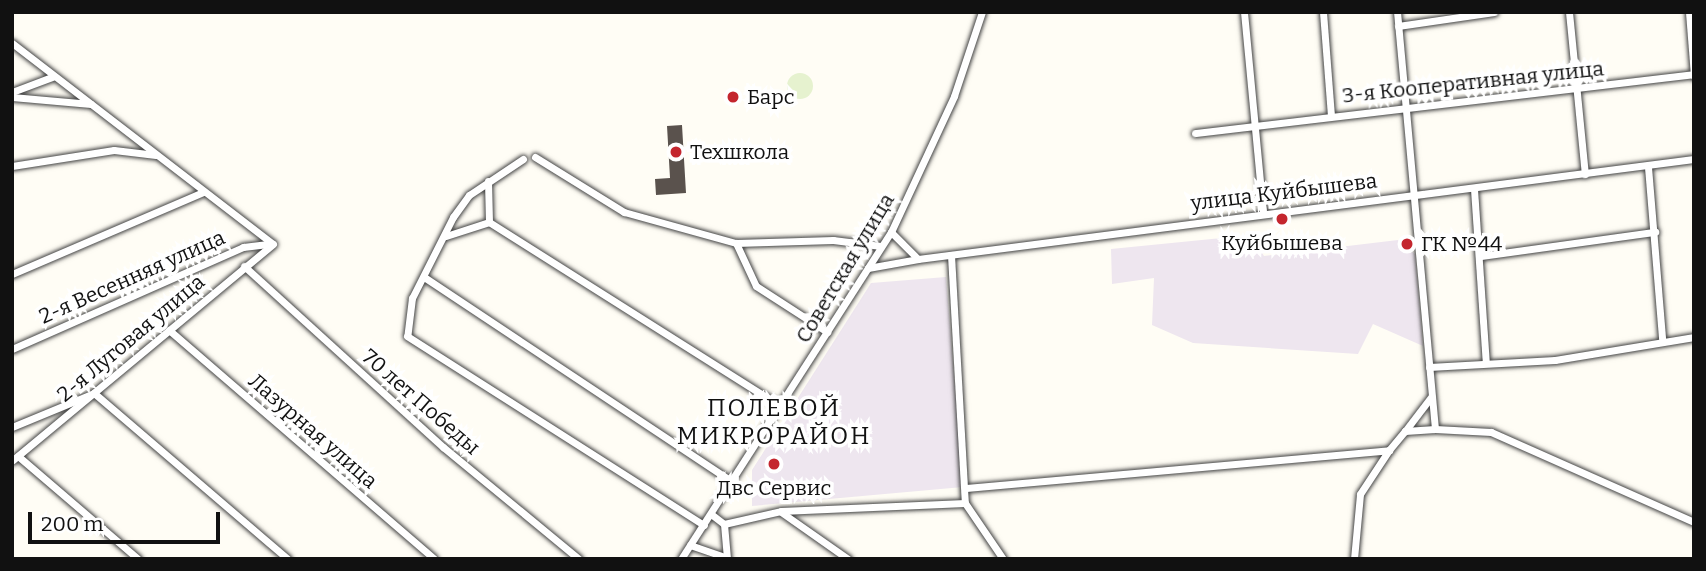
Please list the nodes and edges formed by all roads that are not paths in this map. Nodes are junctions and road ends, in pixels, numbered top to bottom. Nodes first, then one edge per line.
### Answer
1 (982, 12) edge
2 (1244, 12) edge
3 (1323, 12) edge
4 (1397, 12) edge
5 (1494, 12) edge
6 (1569, 12) edge
7 (1689, 12) edge
8 (1398, 26) junction
9 (12, 43) edge
10 (1694, 75) edge
11 (52, 77) junction
12 (1579, 89) junction
13 (12, 92) edge
14 (12, 97) edge
15 (98, 105) junction
16 (1407, 107) junction
17 (1331, 116) junction
18 (1256, 128) junction
19 (1195, 133) dead end
20 (159, 155) junction
21 (535, 158) dead end
22 (523, 159) dead end
23 (1694, 159) edge
24 (12, 166) edge
25 (1648, 167) junction
26 (1585, 174) junction
27 (488, 181) junction
28 (1474, 189) junction
29 (203, 192) junction
30 (1417, 193) junction
31 (1263, 213) junction
32 (489, 222) junction
33 (891, 232) junction
34 (1655, 232) junction
35 (446, 236) junction
36 (736, 243) junction
37 (271, 244) junction
38 (881, 246) junction
39 (951, 255) junction
40 (1481, 256) junction
41 (918, 259) junction
42 (244, 266) junction
43 (868, 268) junction
44 (12, 274) edge
45 (424, 277) junction
46 (169, 330) junction
47 (827, 332) junction
48 (1694, 337) edge
49 (1662, 338) junction
50 (12, 349) edge
51 (1486, 363) junction
52 (1429, 367) junction
53 (94, 393) junction
54 (1432, 396) junction
55 (780, 406) junction
56 (12, 427) edge
57 (1435, 429) junction
58 (1405, 431) junction
59 (1389, 450) junction
60 (15, 458) edge
61 (732, 482) junction
62 (966, 488) junction
63 (965, 503) junction
64 (781, 511) junction
65 (711, 514) junction
66 (1694, 522) edge
67 (724, 524) junction
68 (704, 525) junction
69 (690, 545) junction
70 (726, 558) edge
71 (138, 559) edge
72 (288, 559) edge
73 (435, 559) edge
74 (579, 559) edge
75 (681, 559) edge
76 (848, 559) edge
77 (1003, 559) edge
78 (1354, 559) edge

1 - 33 street, Советская улица
2 - 18 street
3 - 17 street
4 - 8 street
5 - 8 street
6 - 12 street
7 - 10 street
8 - 16 street
9 - 11 street
10 - 12 street, 3-я Кооперативная улица
11 - 13 street
11 - 15 street
12 - 16 street, 3-я Кооперативная улица
12 - 26 street
14 - 15 street
15 - 20 street
16 - 17 street, 3-я Кооперативная улица
16 - 30 street
17 - 18 street, 3-я Кооперативная улица
18 - 19 street, 3-я Кооперативная улица
18 - 31 street
20 - 24 street
20 - 29 street
21 - 36 street
22 - 27 street
23 - 25 street, улица Куйбышева
25 - 26 street, улица Куйбышева
25 - 34 street
26 - 28 street, улица Куйбышева
27 - 32 street
27 - 35 street
28 - 30 street, улица Куйбышева
28 - 40 street
29 - 37 street
29 - 44 street
30 - 31 street, улица Куйбышева
30 - 52 street
31 - 39 street, улица Куйбышева
32 - 35 street
32 - 55 street
33 - 38 street, Советская улица
33 - 41 street
34 - 40 street
34 - 49 street
35 - 45 street
36 - 38 street
36 - 47 street
37 - 42 street, 2-я Луговая улица
37 - 50 street, 2-я Весенняя улица
38 - 43 street, Советская улица
39 - 41 street, улица Куйбышева
39 - 62 street
40 - 51 street
41 - 43 street, улица Куйбышева
42 - 46 street, 2-я Луговая улица
42 - 74 street, 70 лет Победы
43 - 47 street, Советская улица
45 - 61 street
45 - 68 street
46 - 53 street, 2-я Луговая улица
46 - 73 street, Лазурная улица
47 - 55 street, Советская улица
48 - 49 street
49 - 51 street
51 - 52 street
52 - 54 street
53 - 56 street
53 - 60 street, 2-я Луговая улица
53 - 72 street
54 - 57 street
54 - 58 street
55 - 61 street, Советская улица
57 - 58 street
57 - 66 street
58 - 59 street
59 - 62 street
59 - 78 street
60 - 71 street
61 - 65 street, Советская улица
62 - 63 street
63 - 64 street
63 - 77 street
64 - 67 street
64 - 76 street
65 - 67 street
65 - 68 street, Советская улица
67 - 70 street
68 - 69 street, Советская улица
69 - 70 street
69 - 75 street, Советская улица

